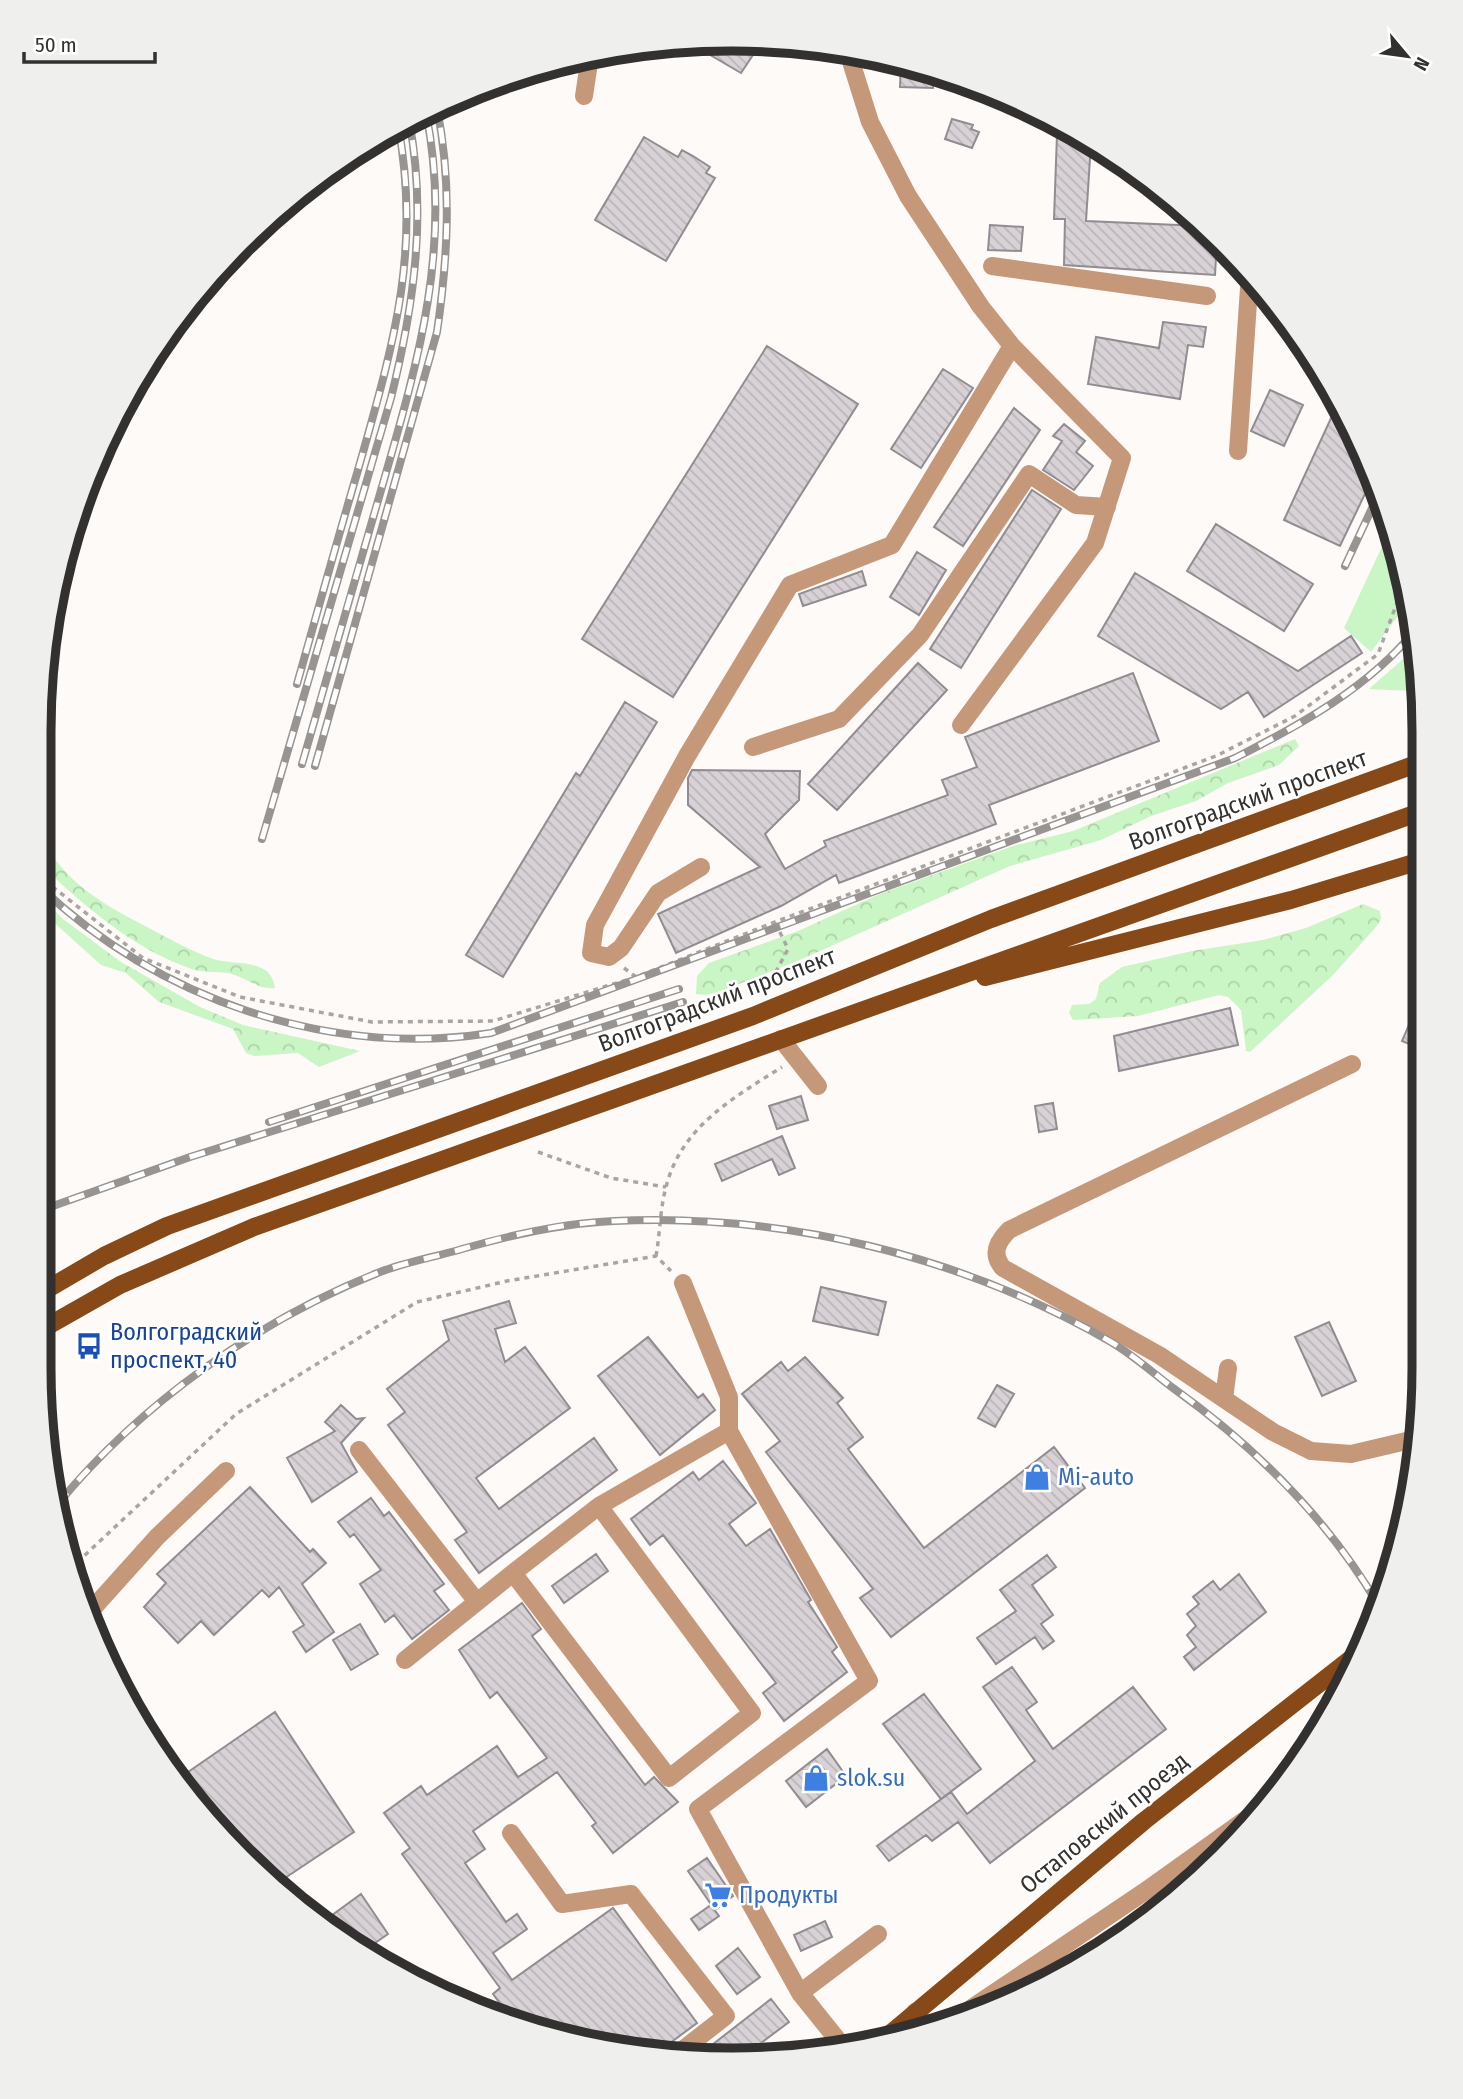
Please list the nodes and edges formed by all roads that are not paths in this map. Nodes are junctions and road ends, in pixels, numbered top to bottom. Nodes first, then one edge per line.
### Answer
1 (851, 62) edge
2 (588, 66) edge
3 (584, 96) dead end
4 (992, 266) dead end
5 (1249, 290) edge
6 (1207, 296) dead end
7 (1012, 346) junction
8 (1238, 451) dead end
9 (1107, 507) junction
10 (961, 725) dead end
11 (753, 747) dead end
12 (1412, 766) edge
13 (1412, 814) edge
14 (1412, 864) edge
15 (701, 867) dead end
16 (880, 1003) junction
17 (781, 1039) junction
18 (1352, 1064) dead end
19 (818, 1086) dead end
20 (683, 1283) road end
21 (51, 1287) edge
22 (51, 1324) edge
23 (1228, 1368) dead end
24 (1224, 1399) junction
25 (729, 1431) junction
26 (1408, 1441) edge
27 (359, 1450) dead end
28 (226, 1471) dead end
29 (599, 1506) junction
30 (513, 1573) junction
31 (477, 1602) junction
32 (95, 1606) edge
33 (405, 1660) dead end
34 (1344, 1665) edge
35 (1232, 1828) edge
36 (511, 1833) dead end
37 (878, 1934) dead end
38 (800, 1993) junction
39 (985, 1999) edge
40 (915, 2012) junction
41 (923, 2020) edge
42 (897, 2027) edge
43 (837, 2039) edge
44 (686, 2047) edge

1 - 7 lane
2 - 3 lane
4 - 6 lane
5 - 8 lane
7 - 9 lane
7 - 15 lane
9 - 10 lane
9 - 11 lane
12 - 21 main road, Волгоградский проспект
13 - 16 main road
14 - 16 main road
16 - 17 main road
17 - 19 lane
17 - 22 main road
18 - 24 lane
20 - 25 lane
23 - 24 lane
24 - 26 lane
25 - 29 lane
25 - 38 lane
27 - 31 lane
28 - 32 lane
29 - 30 lane
29 - 30 lane
30 - 31 lane
31 - 33 lane
34 - 40 main road, Остаповский проезд
35 - 39 lane
36 - 44 lane
37 - 38 lane
38 - 43 lane
40 - 41 lane
40 - 42 main road, Остаповский проезд

